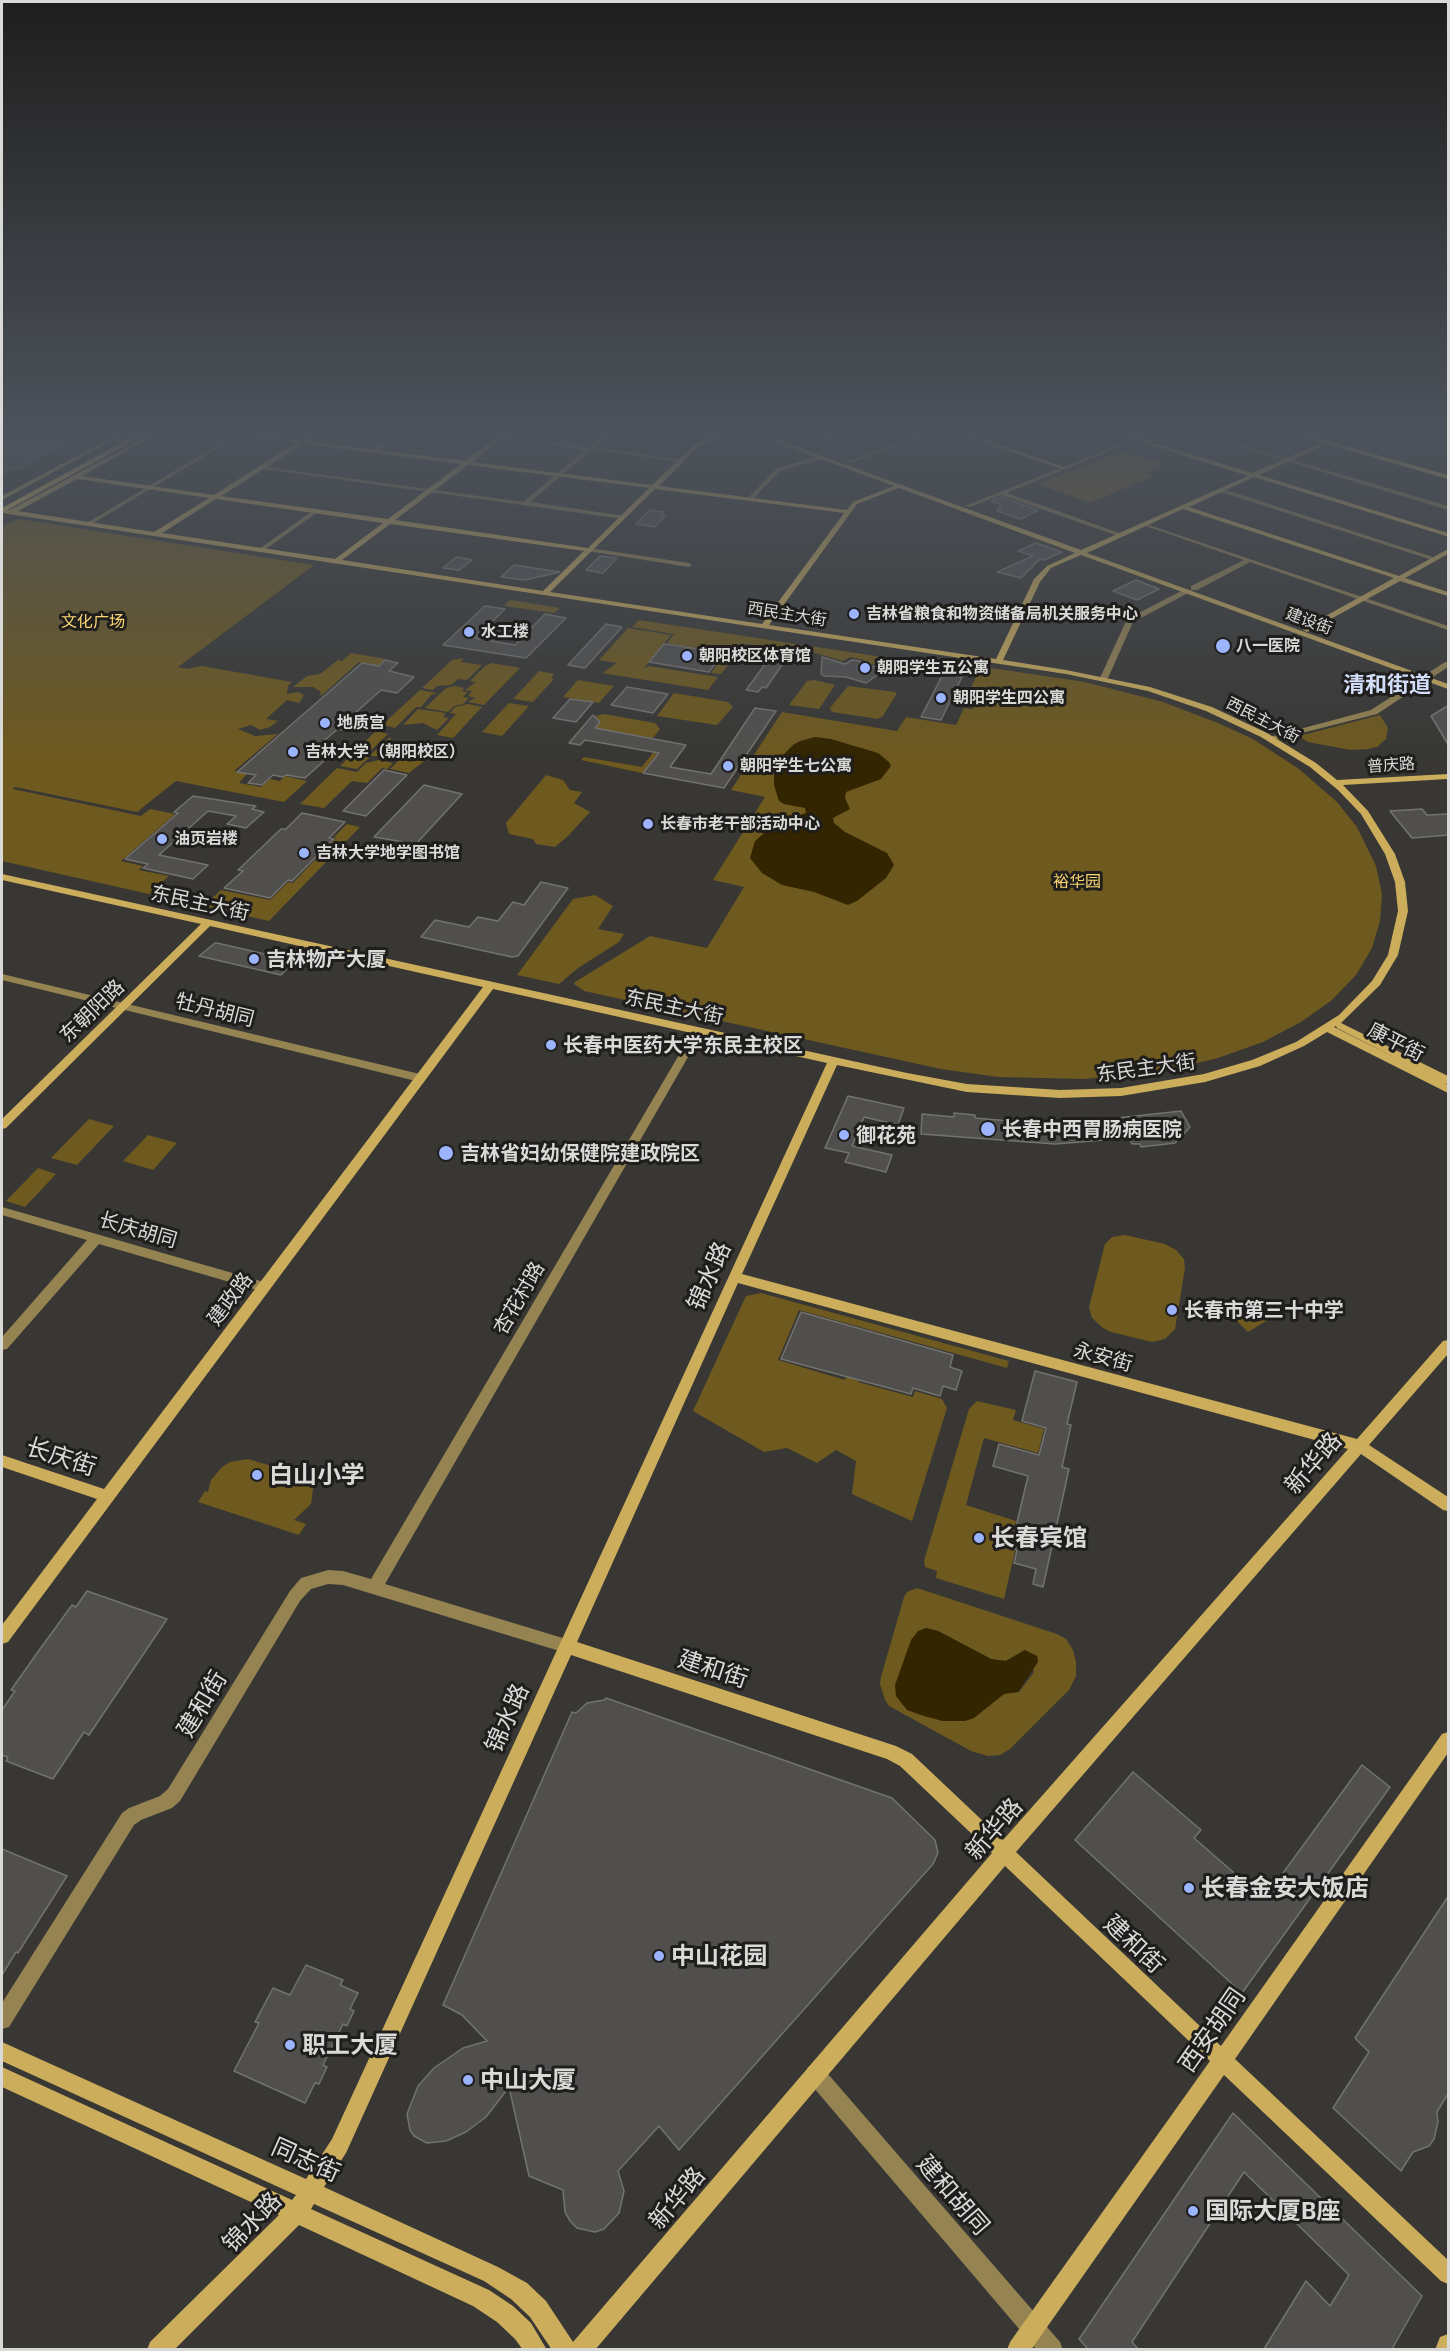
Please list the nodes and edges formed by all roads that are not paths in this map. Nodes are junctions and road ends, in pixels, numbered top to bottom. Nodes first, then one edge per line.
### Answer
1 (213, 543) edge
2 (271, 543) edge
3 (361, 543) edge
4 (537, 543) edge
5 (597, 543) edge
6 (826, 543) edge
7 (1061, 543) edge
8 (1063, 543) edge
9 (1103, 543) edge
10 (1200, 543) edge
11 (1292, 543) edge
12 (1383, 543) edge
13 (261, 550) junction
14 (589, 550) junction
15 (1085, 551) junction
16 (1449, 551) edge
17 (1434, 559) junction
18 (1250, 560) junction
19 (337, 561) junction
20 (689, 565) dead end
21 (1400, 578) junction
22 (1191, 590) junction
23 (545, 593) junction
24 (1449, 594) edge
25 (1363, 599) junction
26 (764, 626) junction
27 (1449, 628) edge
28 (1307, 630) junction
29 (999, 662) junction
30 (1449, 664) edge
31 (1429, 677) junction
32 (1104, 678) junction
33 (1449, 681) edge
34 (1449, 687) edge
35 (1270, 738) junction
36 (1449, 776) edge
37 (1336, 783) junction
38 (2, 877) edge
39 (208, 923) junction
40 (2, 977) edge
41 (490, 985) junction
42 (123, 1006) junction
43 (1331, 1025) junction
44 (698, 1031) junction
45 (833, 1061) junction
46 (420, 1078) junction
47 (1449, 1080) edge
48 (1449, 1089) edge
49 (2, 1125) edge
50 (2, 1211) edge
51 (96, 1239) junction
52 (734, 1277) junction
53 (264, 1287) junction
54 (1449, 1345) edge
55 (2, 1346) edge
56 (1360, 1446) junction
57 (2, 1461) edge
58 (107, 1496) junction
59 (1449, 1505) edge
60 (375, 1586) junction
61 (2, 1637) edge
62 (566, 1646) junction
63 (1449, 1740) edge
64 (1003, 1854) junction
65 (2, 2020) edge
66 (2, 2050) edge
67 (1221, 2060) junction
68 (815, 2074) junction
69 (2, 2077) edge
70 (312, 2191) junction
71 (297, 2212) junction
72 (1449, 2274) edge
73 (1033, 2328) junction
74 (1449, 2345) edge
75 (158, 2349) edge
76 (536, 2349) edge
77 (565, 2349) edge
78 (580, 2349) edge
79 (1018, 2349) edge
80 (1052, 2349) edge
81 (1446, 2349) edge

1 - 13 street, 西民主大街
2 - 13 street
3 - 19 street
4 - 14 street
5 - 14 street
6 - 26 street
7 - 15 street, 建设街
8 - 15 street, 建设街
9 - 15 street
10 - 18 street
11 - 21 street
12 - 17 street
13 - 19 street, 西民主大街
14 - 20 street
14 - 23 street
15 - 22 street, 建设街
15 - 29 street
16 - 17 street
17 - 21 street
18 - 22 street
18 - 25 street
19 - 23 street, 西民主大街
21 - 24 street
21 - 25 street
22 - 28 street, 建设街
22 - 31 street, 建设街
22 - 32 street
23 - 26 street, 西民主大街
25 - 27 street
25 - 28 street
26 - 29 street, 西民主大街
28 - 31 street, 建设街
29 - 32 street, 西民主大街
30 - 31 street
31 - 33 street, 建设街
31 - 34 street, 建设街
31 - 35 street
32 - 35 street, 西民主大街
35 - 37 street, 西民主大街
36 - 37 street, 普庆路
37 - 43 street, 西民主大街
38 - 39 street, 东民主大街
39 - 41 street, 东民主大街
39 - 42 street, 东朝阳路
40 - 42 street, 牡丹胡同
41 - 44 street, 东民主大街
41 - 46 street, 建政路
42 - 46 street, 牡丹胡同
42 - 49 street, 东朝阳路
43 - 45 street, 东民主大街
43 - 47 street, 康平街
43 - 48 street, 康平街
44 - 45 street, 东民主大街
44 - 60 street, 杏花村路
45 - 52 street, 锦水路
46 - 53 street, 建政路
50 - 51 street, 长庆胡同
51 - 53 street, 长庆胡同
51 - 55 street
52 - 56 street, 永安街
52 - 62 street, 锦水路
53 - 58 street, 建政路
54 - 56 street, 新华路
56 - 59 street, 永安街
56 - 64 street, 新华路
57 - 58 street, 长庆街
58 - 61 street, 建政路
60 - 62 street, 建和街
60 - 65 street, 建和街
62 - 64 street, 建和街
62 - 70 street, 锦水路
63 - 67 street, 西安胡同
64 - 67 street, 建和街
64 - 68 street, 新华路
66 - 70 street, 同志街
67 - 72 street, 建和街
67 - 73 street, 西安胡同
68 - 73 street, 建和胡同
68 - 78 street, 新华路
69 - 71 street
70 - 71 street, 锦水路
70 - 77 street, 同志街
71 - 75 street, 锦水路
71 - 76 street
73 - 79 street, 西安胡同
73 - 80 street, 建和胡同
74 - 81 street

